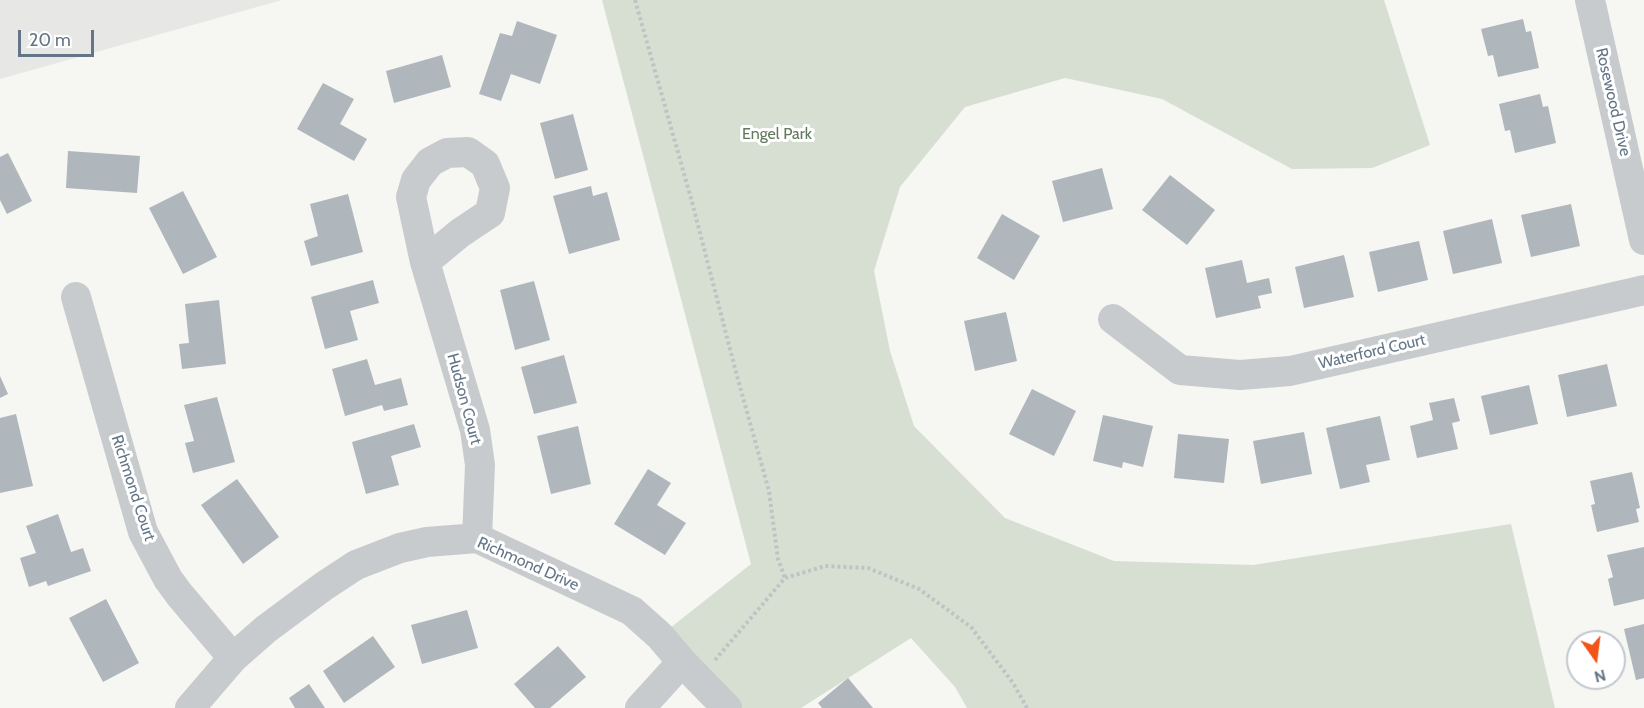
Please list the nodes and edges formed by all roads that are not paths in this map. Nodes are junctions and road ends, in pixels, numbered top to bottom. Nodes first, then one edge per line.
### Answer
1 (1590, 0) edge
2 (1644, 240) edge
3 (425, 262) dead end
4 (1644, 290) edge
5 (76, 297) dead end
6 (1113, 319) dead end
7 (477, 538) junction
8 (232, 658) junction
9 (691, 670) junction
10 (190, 708) edge
11 (640, 708) edge
12 (727, 708) edge

1 - 2 street, Rosewood Drive
3 - 7 street, Hudson Court
4 - 6 street, Waterford Court
5 - 8 street, Richmond Court
7 - 8 street, Richmond Drive
7 - 9 street, Richmond Drive
8 - 10 street, Richmond Drive
9 - 11 street
9 - 12 street, Richmond Drive

